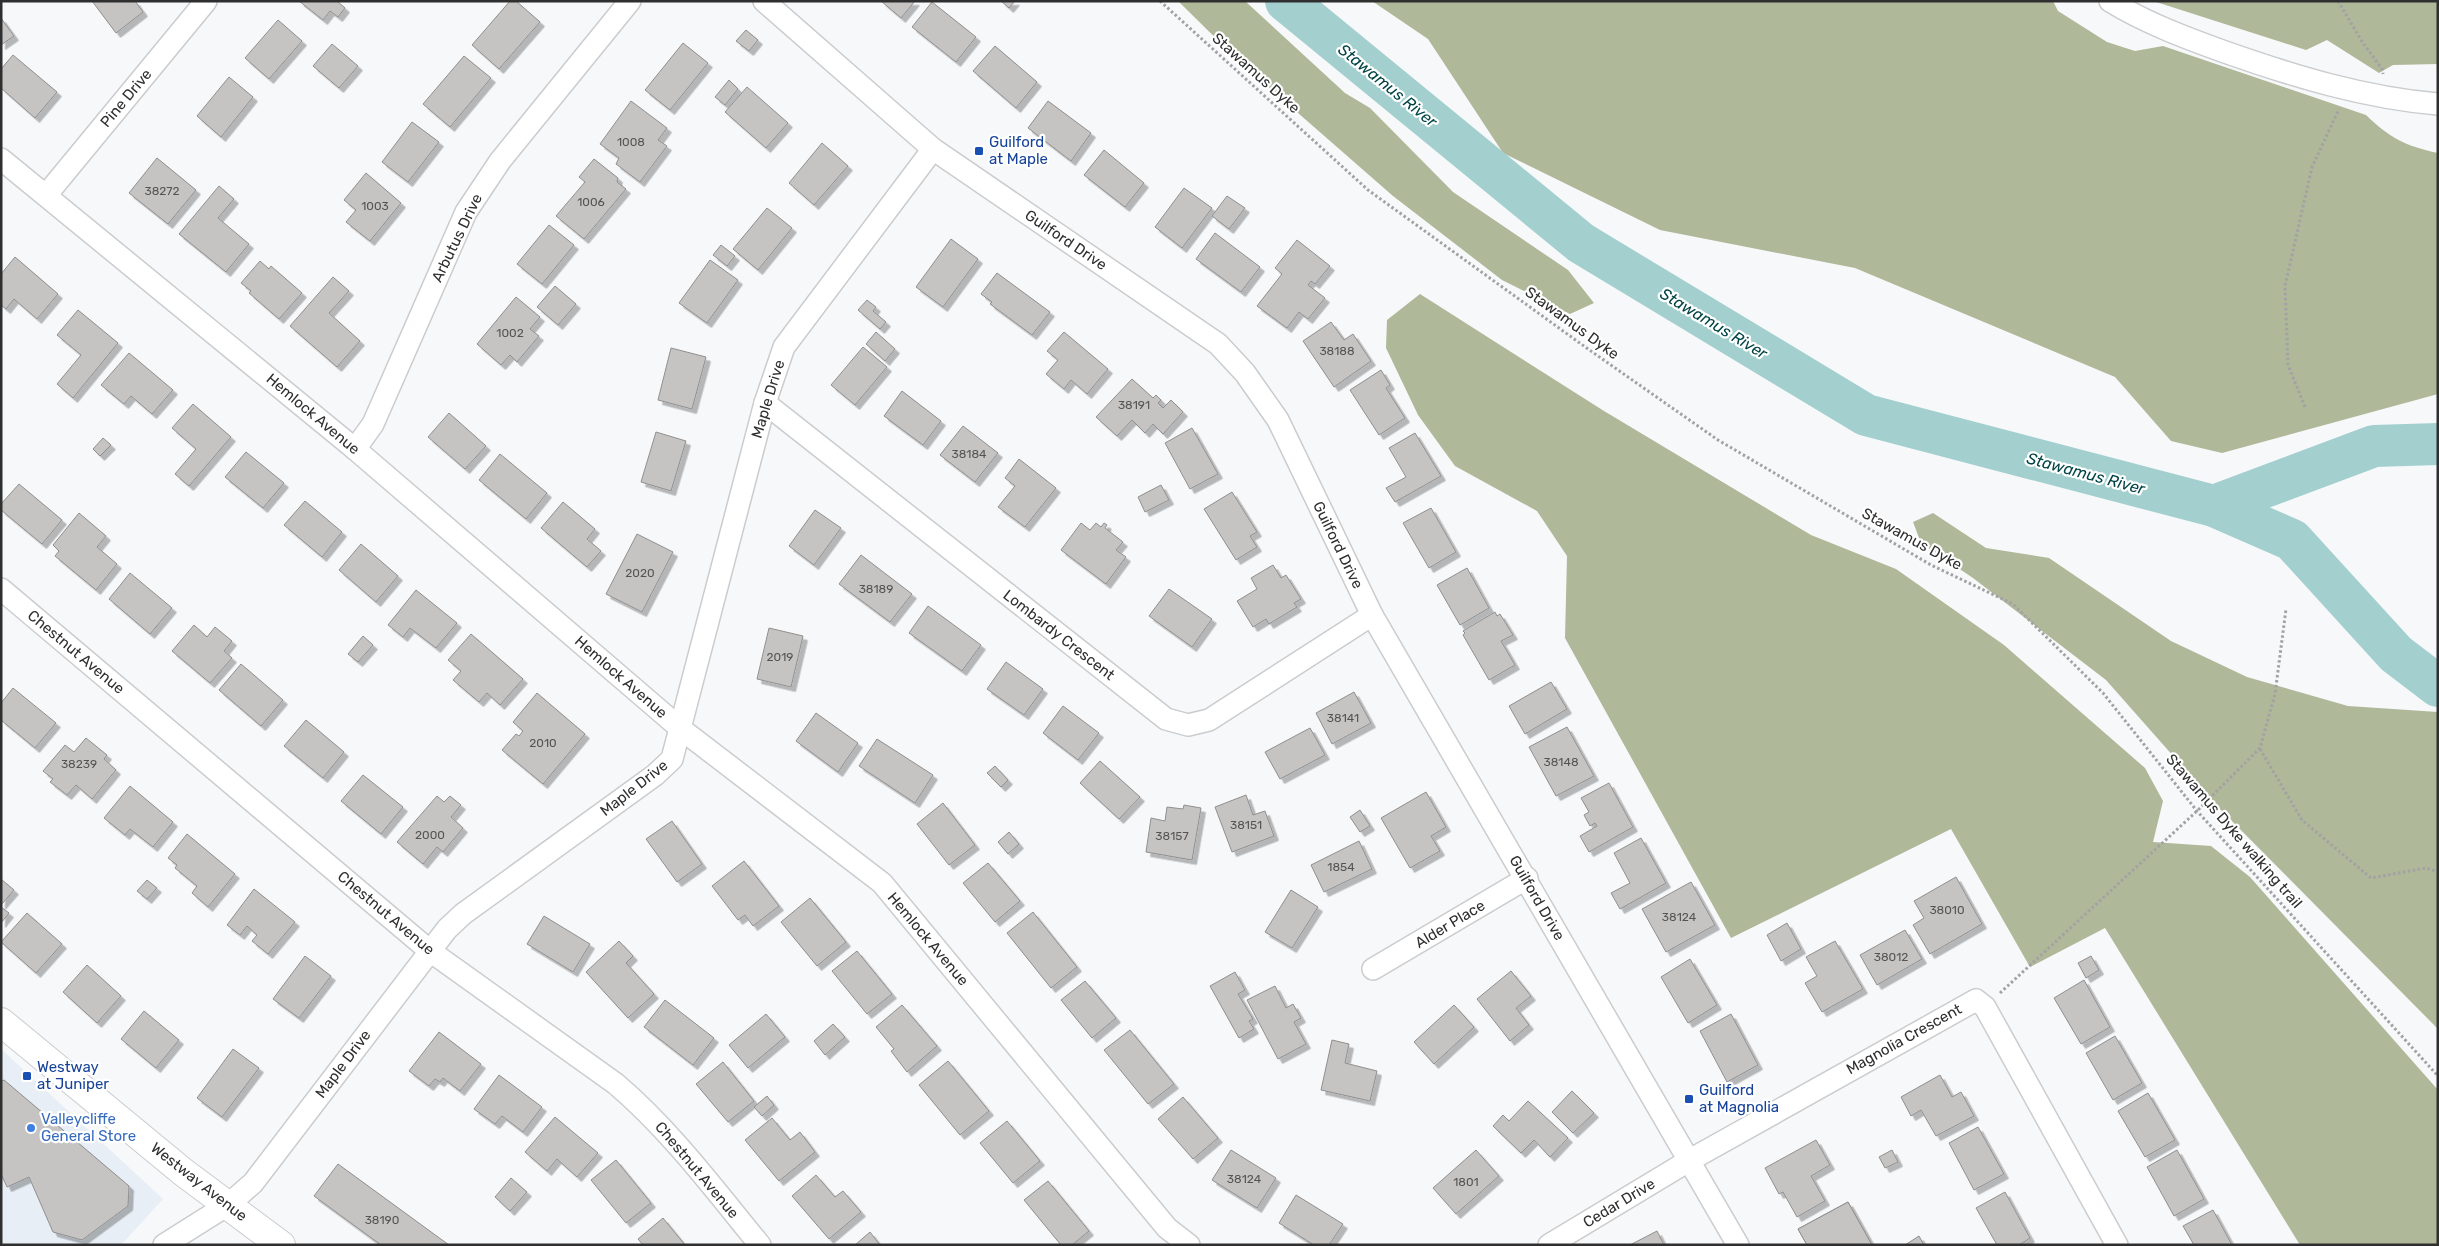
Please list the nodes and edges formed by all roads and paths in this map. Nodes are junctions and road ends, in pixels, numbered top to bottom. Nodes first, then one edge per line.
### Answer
1 (206, 1) edge
2 (630, 1) edge
3 (764, 1) edge
4 (1160, 1) edge
5 (2110, 1) edge
6 (2338, 1) edge
7 (2349, 88) junction
8 (2385, 96) junction
9 (2438, 104) edge
10 (933, 149) junction
11 (1, 159) edge
12 (46, 194) junction
13 (765, 403) junction
14 (2305, 407) dead end
15 (355, 449) junction
16 (1, 589) edge
17 (2013, 604) joint
18 (2286, 609) dead end
19 (1372, 615) junction
20 (681, 729) junction
21 (2260, 748) junction
22 (2198, 811) junction
23 (2438, 872) edge
24 (1526, 878) junction
25 (430, 950) junction
26 (1373, 969) dead end
27 (1985, 1007) junction
28 (1, 1022) edge
29 (2438, 1076) edge
30 (1690, 1160) junction
31 (229, 1204) junction
32 (164, 1245) edge
33 (281, 1245) edge
34 (760, 1245) edge
35 (1189, 1245) edge
36 (1549, 1245) edge
37 (1738, 1245) edge
38 (2117, 1245) edge

1 - 12 street, Pine Drive
2 - 15 street, Arbutus Drive
3 - 10 street, Guilford Drive
4 - 17 path, Stawamus Dyke
5 - 7 street
6 - 8 path
7 - 8 street
7 - 14 path
8 - 9 street
10 - 13 street, Maple Drive
10 - 19 street, Guilford Drive
11 - 12 street, Hemlock Avenue
12 - 15 street, Hemlock Avenue
13 - 19 street, Lombardy Crescent
13 - 20 street, Maple Drive
15 - 20 street, Hemlock Avenue
16 - 25 street, Chestnut Avenue
17 - 22 path, Stawamus Dyke walking trail
18 - 21 path
19 - 24 street, Guilford Drive
20 - 25 street, Maple Drive
20 - 35 street, Hemlock Avenue
21 - 22 path
21 - 23 path
22 - 27 path
22 - 29 path, Stawamus Dyke walking trail
24 - 26 street, Alder Place
24 - 30 street, Guilford Drive
25 - 31 street, Maple Drive
25 - 34 street, Chestnut Avenue
27 - 30 street, Magnolia Crescent
27 - 38 street, Magnolia Crescent
28 - 31 street, Westway Avenue
30 - 36 street, Cedar Drive
30 - 37 street, Guilford Drive
31 - 32 street, Maple Drive
31 - 33 street, Westway Avenue

